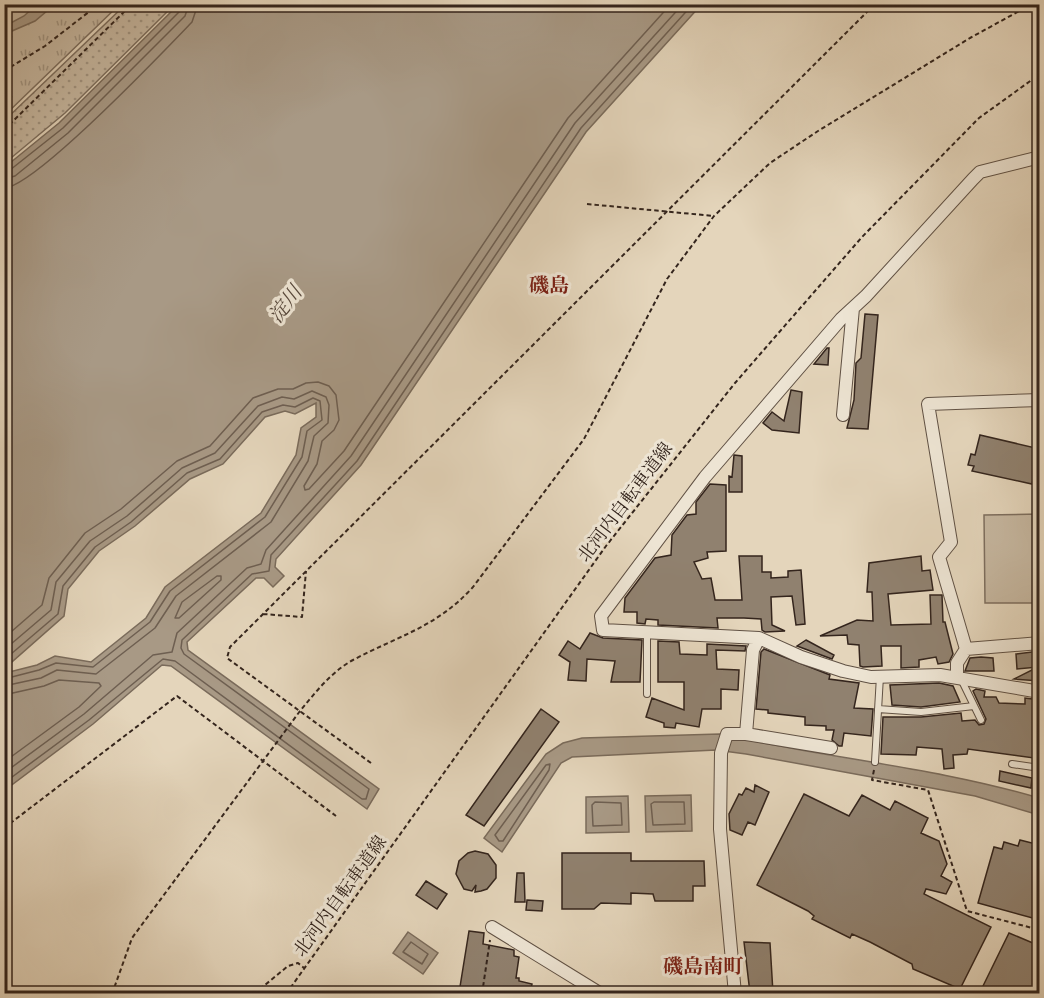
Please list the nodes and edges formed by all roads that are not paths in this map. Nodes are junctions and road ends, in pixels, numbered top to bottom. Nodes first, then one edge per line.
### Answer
1 (1040, 157) edge
2 (854, 308) junction
3 (1040, 400) edge
4 (843, 415) dead end
5 (647, 632) junction
6 (759, 638) junction
7 (1040, 643) edge
8 (966, 649) junction
9 (880, 676) junction
10 (958, 678) junction
11 (1040, 692) edge
12 (647, 694) dead end
13 (974, 706) junction
14 (878, 709) junction
15 (981, 720) dead end
16 (746, 734) junction
17 (831, 748) dead end
18 (875, 762) dead end
19 (1012, 764) dead end
20 (1040, 768) edge
21 (492, 927) road end
22 (601, 993) edge
23 (735, 993) edge

1 - 2 street
2 - 4 street
2 - 5 street
3 - 8 street
5 - 6 street
5 - 12 lane
6 - 9 street
6 - 16 street
7 - 8 street
8 - 10 street
9 - 10 street
9 - 14 lane
10 - 11 street
10 - 13 lane
13 - 14 lane
13 - 15 lane
14 - 18 lane
16 - 17 street
16 - 23 street
19 - 20 lane
21 - 22 street

